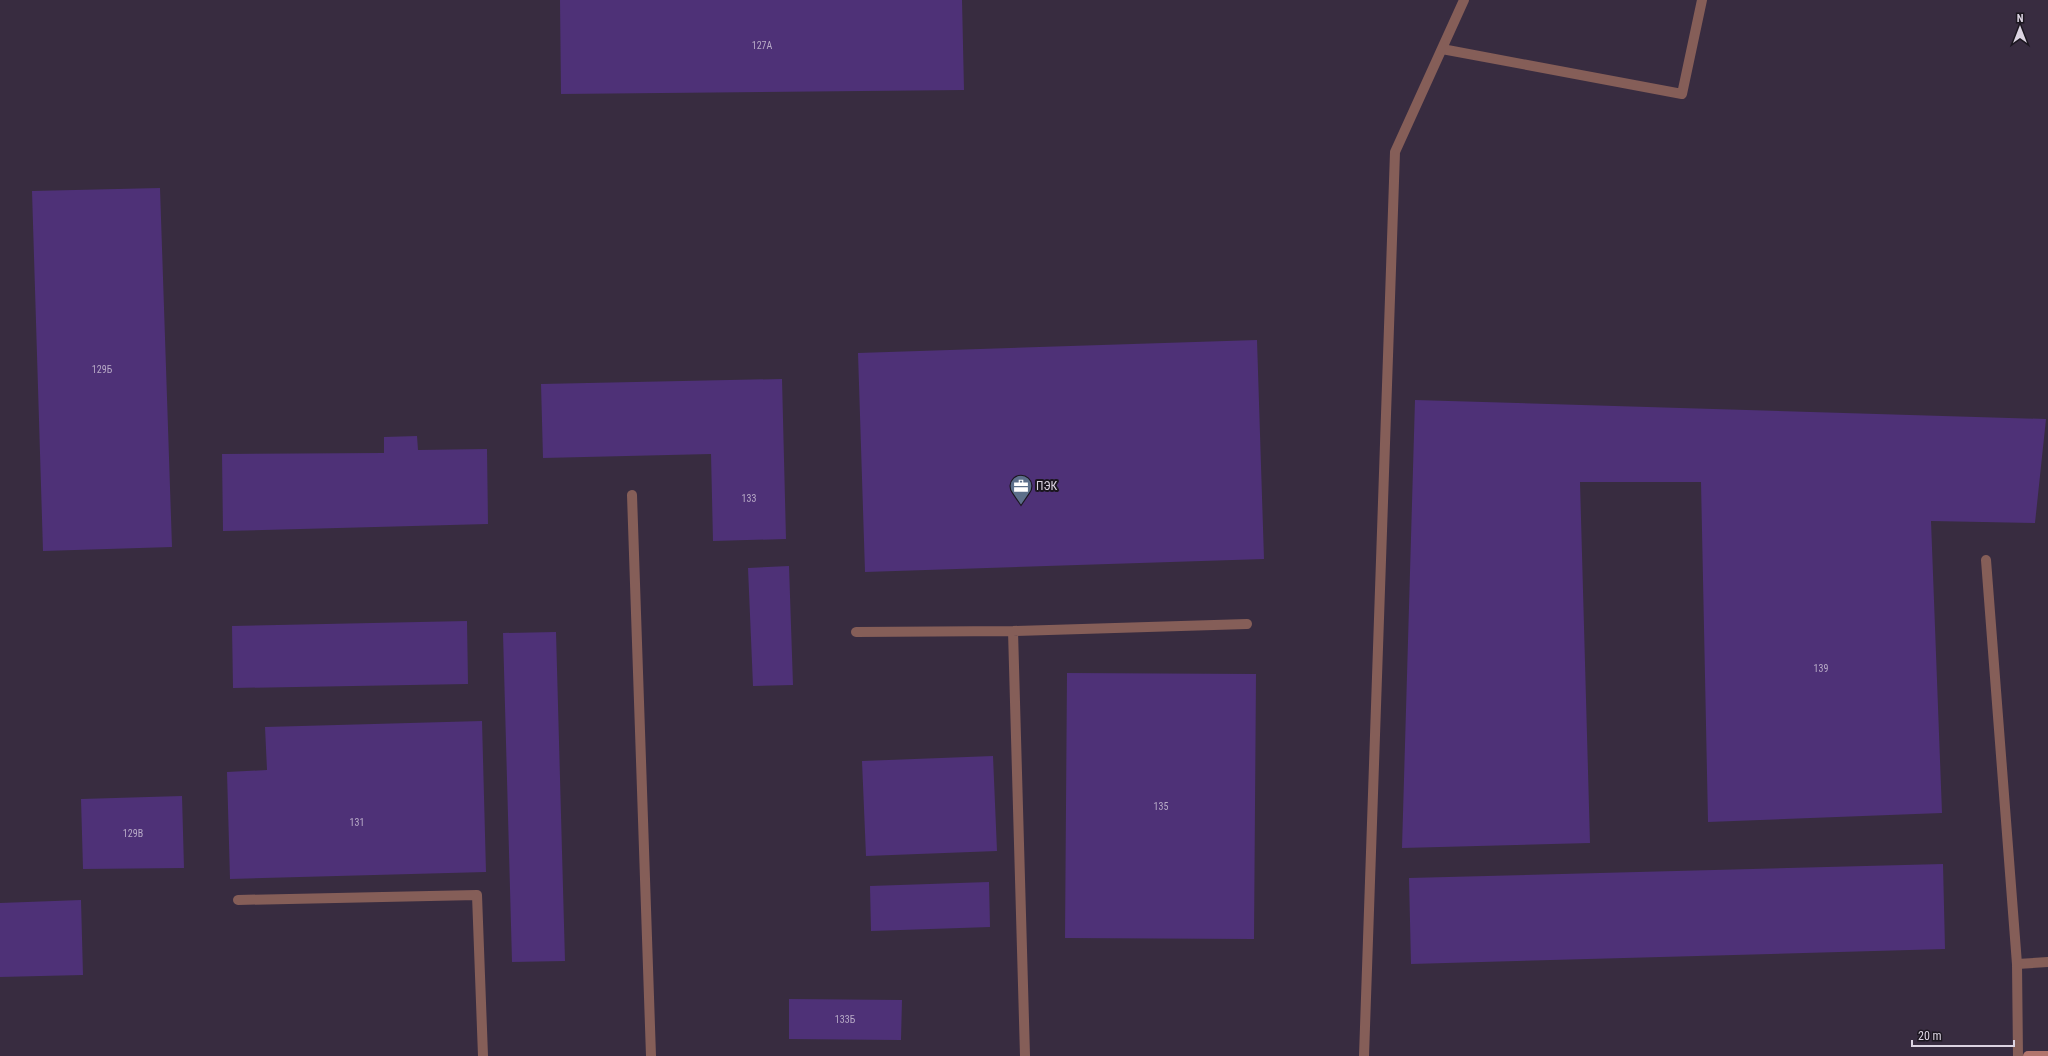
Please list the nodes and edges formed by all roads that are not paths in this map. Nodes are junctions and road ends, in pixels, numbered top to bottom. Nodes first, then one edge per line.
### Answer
1 (1464, 0) edge
2 (1702, 0) edge
3 (1442, 49) junction
4 (632, 495) dead end
5 (1986, 560) dead end
6 (1246, 624) dead end
7 (1013, 631) junction
8 (856, 632) dead end
9 (238, 900) dead end
10 (2048, 962) edge
11 (2017, 964) junction
12 (483, 1056) edge
13 (651, 1056) edge
14 (1025, 1056) edge
15 (1364, 1056) edge
16 (2018, 1056) edge
17 (2028, 1056) edge
18 (2048, 1056) edge

1 - 3 lane
2 - 3 lane
3 - 15 lane
4 - 13 lane
5 - 11 lane
6 - 7 lane
7 - 8 lane
7 - 14 lane
9 - 12 lane
10 - 11 lane
11 - 16 lane
17 - 18 main road

